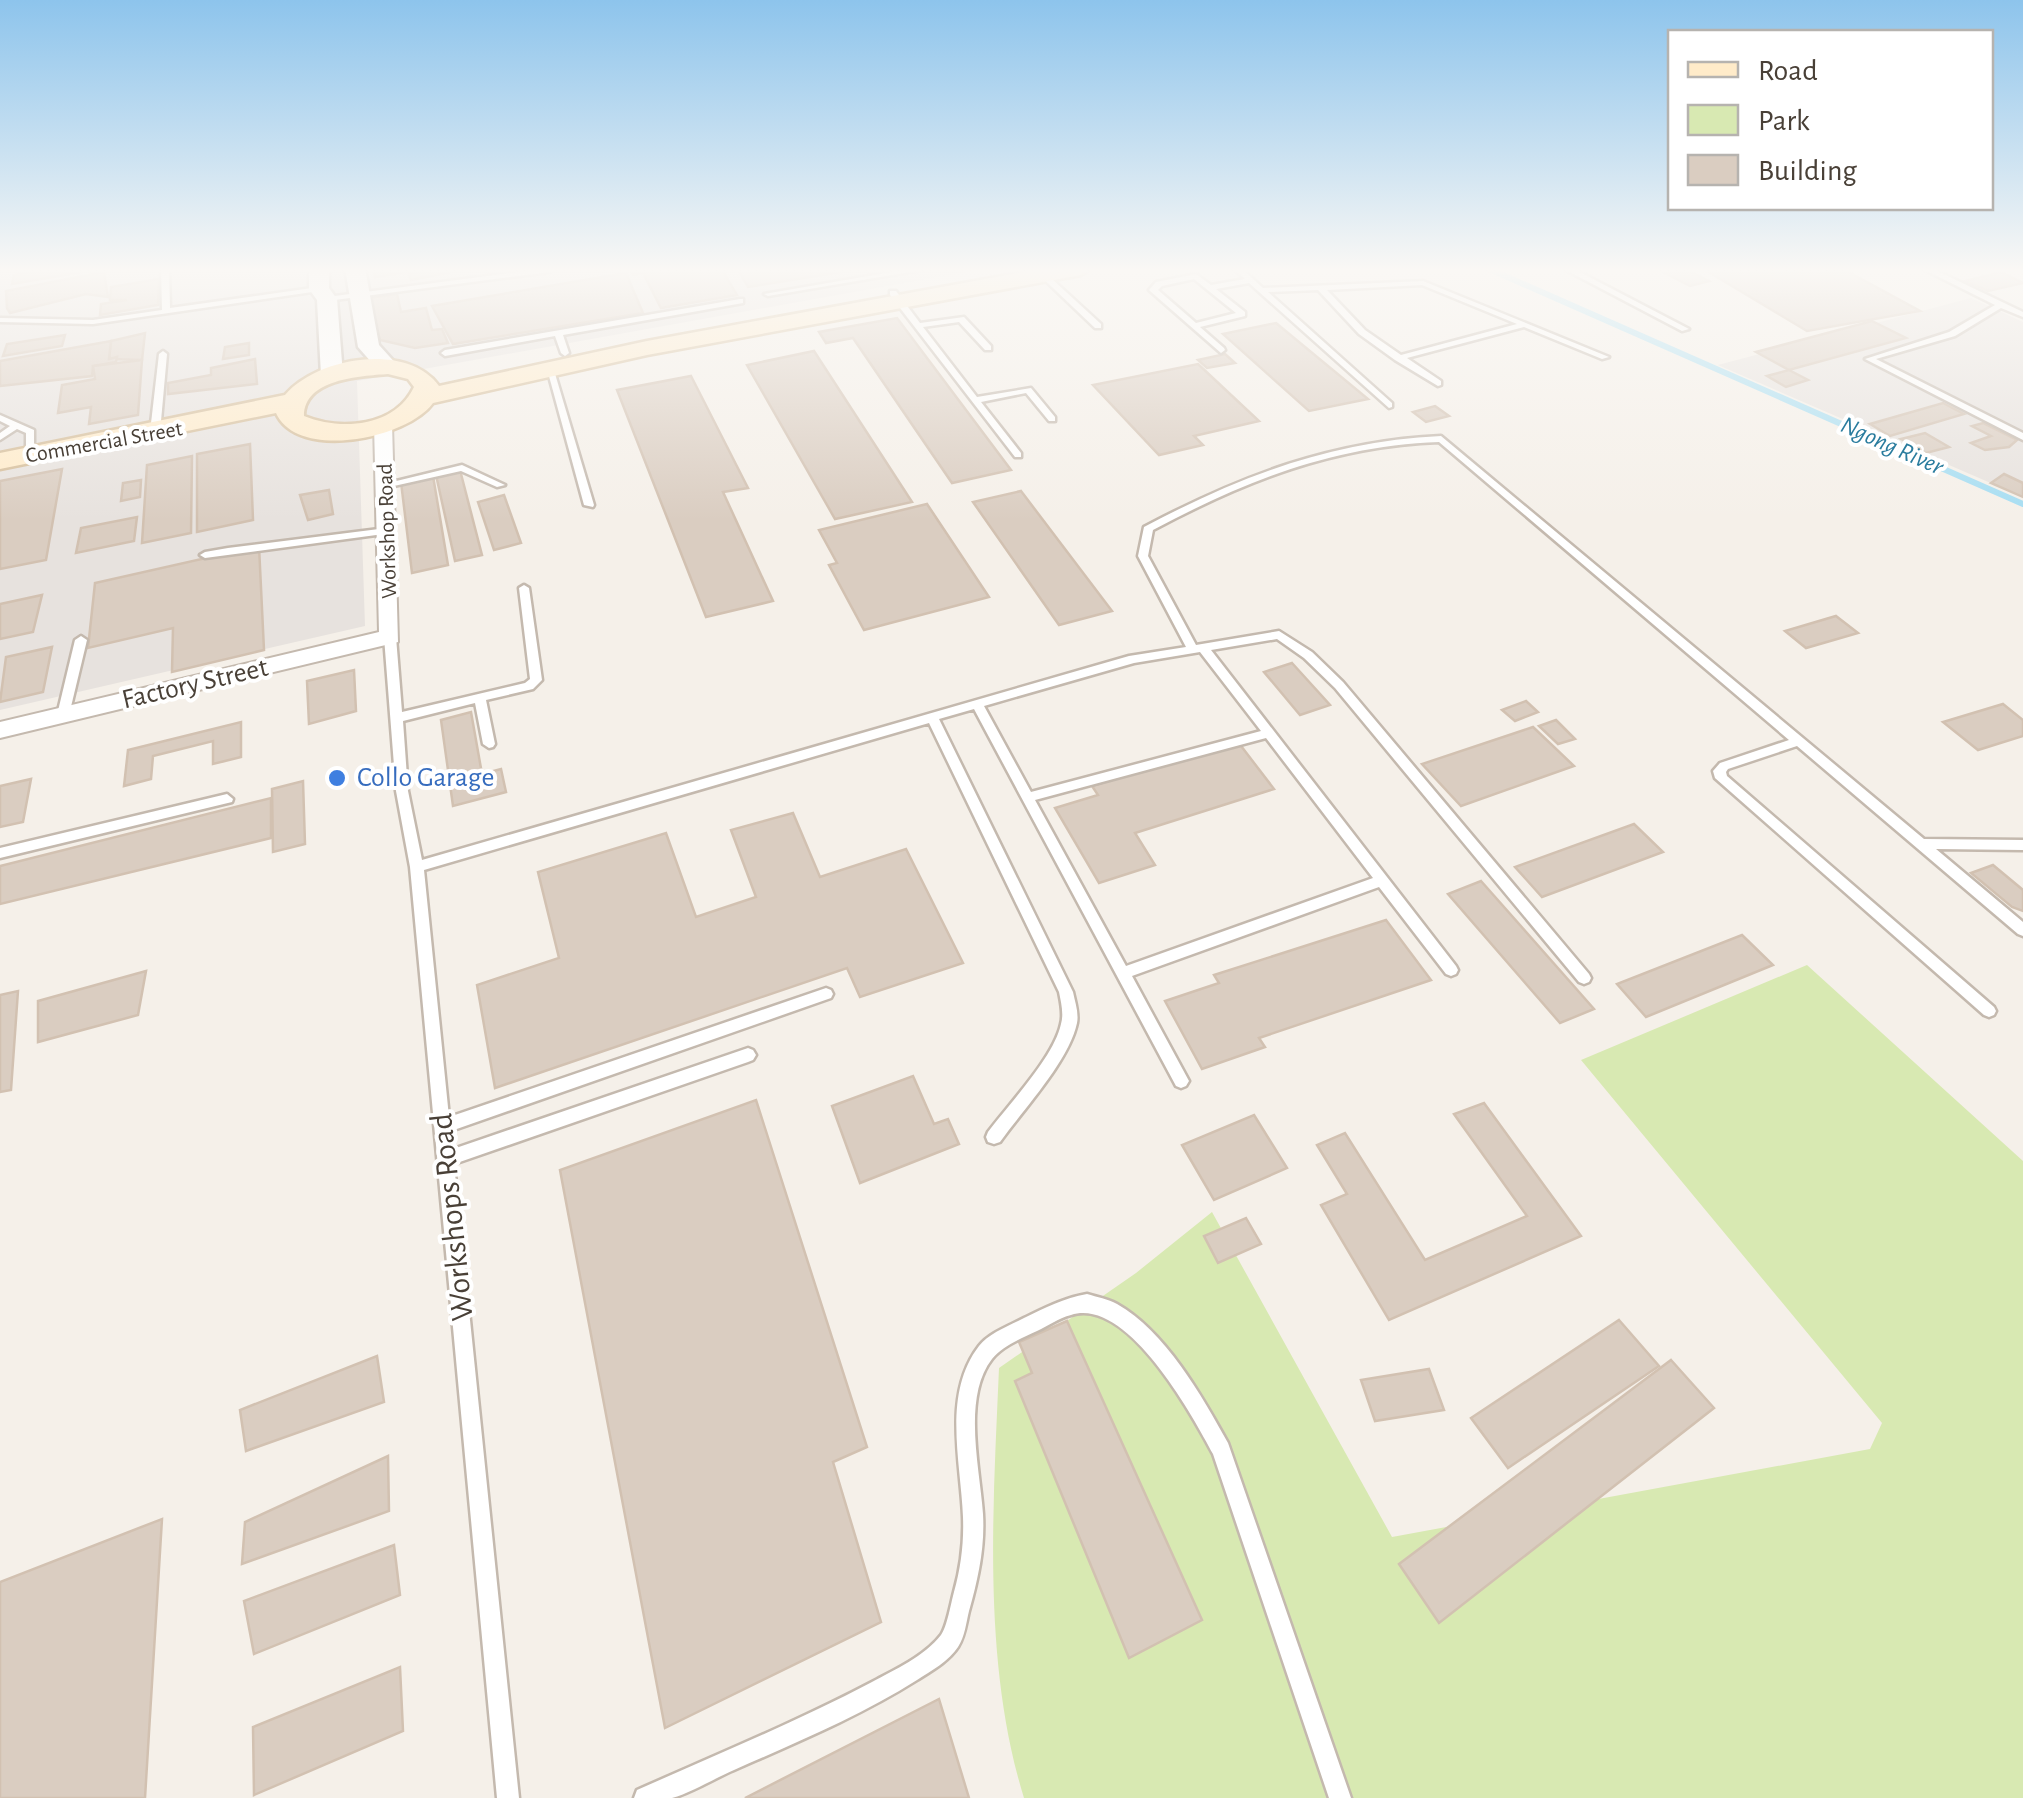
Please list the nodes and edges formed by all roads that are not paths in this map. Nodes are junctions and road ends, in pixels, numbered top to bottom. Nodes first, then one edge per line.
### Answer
1 (558, 351) edge
2 (329, 352) edge
3 (374, 352) edge
4 (507, 352) edge
5 (555, 352) edge
6 (940, 352) edge
7 (1330, 352) edge
8 (1390, 352) edge
9 (1421, 352) edge
10 (1592, 352) edge
11 (1893, 352) edge
12 (445, 353) dead end
13 (164, 354) dead end
14 (1605, 357) dead end
15 (1398, 358) junction
16 (388, 367) junction
17 (332, 375) junction
18 (1438, 383) dead end
19 (424, 388) junction
20 (975, 400) junction
21 (1389, 405) dead end
22 (292, 411) junction
23 (0, 418) edge
24 (1052, 419) dead end
25 (383, 424) junction
26 (15, 426) junction
27 (155, 432) junction
28 (2023, 436) edge
29 (0, 437) edge
30 (32, 455) junction
31 (1018, 455) dead end
32 (0, 461) edge
33 (385, 485) junction
34 (500, 485) dead end
35 (589, 506) dead end
36 (386, 531) junction
37 (205, 555) dead end
38 (524, 588) dead end
39 (390, 637) junction
40 (81, 640) dead end
41 (1197, 647) junction
42 (480, 698) junction
43 (977, 704) junction
44 (63, 715) junction
45 (932, 717) junction
46 (396, 718) junction
47 (0, 730) edge
48 (1268, 733) junction
49 (1798, 741) junction
50 (489, 744) dead end
51 (1028, 797) junction
52 (226, 799) dead end
53 (1918, 844) junction
54 (2023, 844) edge
55 (0, 853) edge
56 (417, 868) junction
57 (1382, 880) junction
58 (2023, 930) edge
59 (1452, 970) dead end
60 (1123, 973) junction
61 (1584, 978) dead end
62 (826, 994) dead end
63 (1990, 1011) dead end
64 (748, 1055) dead end
65 (1181, 1082) dead end
66 (443, 1126) junction
67 (994, 1137) dead end
68 (446, 1159) junction
69 (508, 1798) edge
70 (646, 1798) edge
71 (1340, 1798) edge

1 - 35 lane
2 - 17 street
3 - 16 street
4 - 12 lane
5 - 19 main road
6 - 20 lane
7 - 21 lane
8 - 15 lane
9 - 15 lane
10 - 14 lane
11 - 28 lane
13 - 27 lane
15 - 18 lane
16 - 17 main road
16 - 19 main road
17 - 22 main road
19 - 25 main road
20 - 24 lane
20 - 31 lane
22 - 25 main road, Commercial Street
22 - 27 main road, Commercial Street
23 - 26 lane
25 - 33 street, Workshop Road
26 - 29 lane
26 - 30 lane
27 - 30 main road, Commercial Street
30 - 32 main road, Commercial Street
33 - 34 lane
33 - 36 street, Workshop Road
36 - 37 lane
36 - 39 street, Workshop Road
38 - 42 lane
39 - 44 street, Factory Street
39 - 46 lane, Workshops Road
40 - 44 lane
41 - 43 lane
41 - 48 lane
41 - 49 lane
41 - 61 lane
42 - 46 lane
42 - 50 lane
43 - 45 lane
43 - 51 lane
44 - 47 street, Factory Street
45 - 56 lane
45 - 67 lane
46 - 56 lane, Workshops Road
48 - 51 lane
48 - 57 lane
49 - 53 lane
49 - 63 lane
51 - 60 lane
52 - 55 lane
53 - 54 lane
53 - 58 lane
56 - 66 lane, Workshops Road
57 - 59 lane
57 - 60 lane
60 - 65 lane
62 - 66 lane
64 - 68 lane
66 - 68 lane, Workshops Road
68 - 69 lane, Workshops Road
70 - 71 lane

